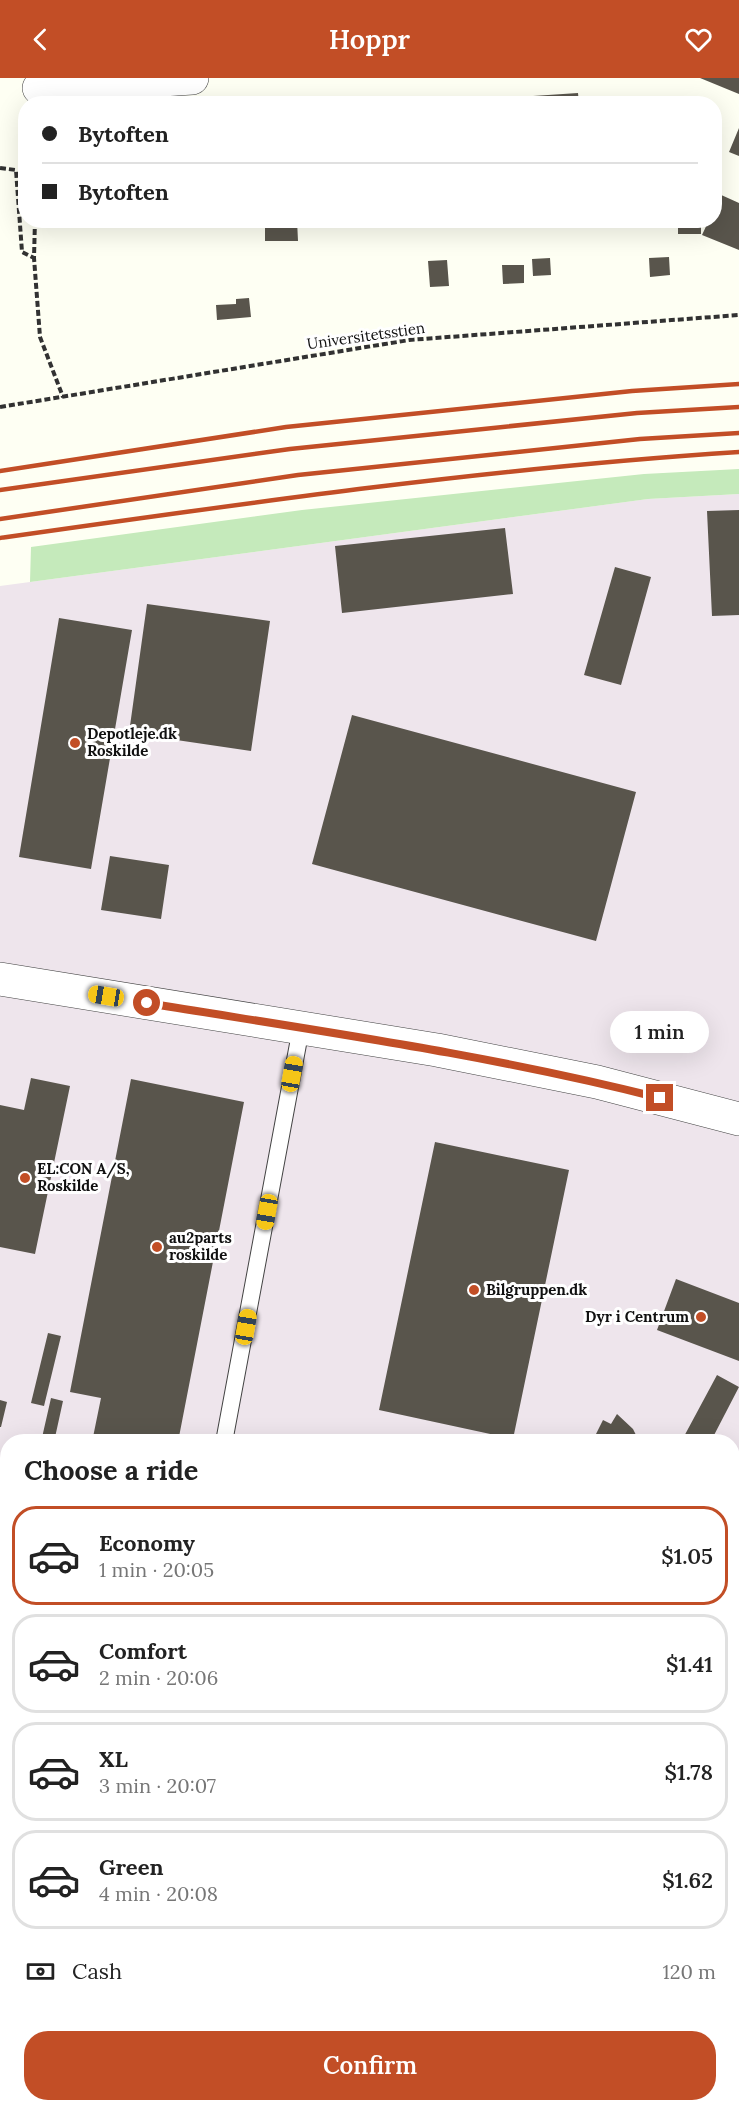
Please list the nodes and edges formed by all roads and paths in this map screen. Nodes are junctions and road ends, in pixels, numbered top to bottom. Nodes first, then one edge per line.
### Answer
1 (192, 78) edge
2 (39, 88) dead end
3 (0, 168) edge
4 (18, 197) edge
5 (20, 228) edge
6 (35, 228) edge
7 (34, 258) junction
8 (739, 315) edge
9 (63, 397) junction
10 (0, 407) edge
11 (0, 979) edge
12 (301, 1028) junction
13 (739, 1119) edge
14 (225, 1434) edge

1 - 2 street
3 - 4 path
5 - 7 path
6 - 7 path
7 - 9 path
8 - 9 path, Universitetsstien
9 - 10 path, Universitetsstien
11 - 12 street
12 - 13 street
12 - 14 lane

